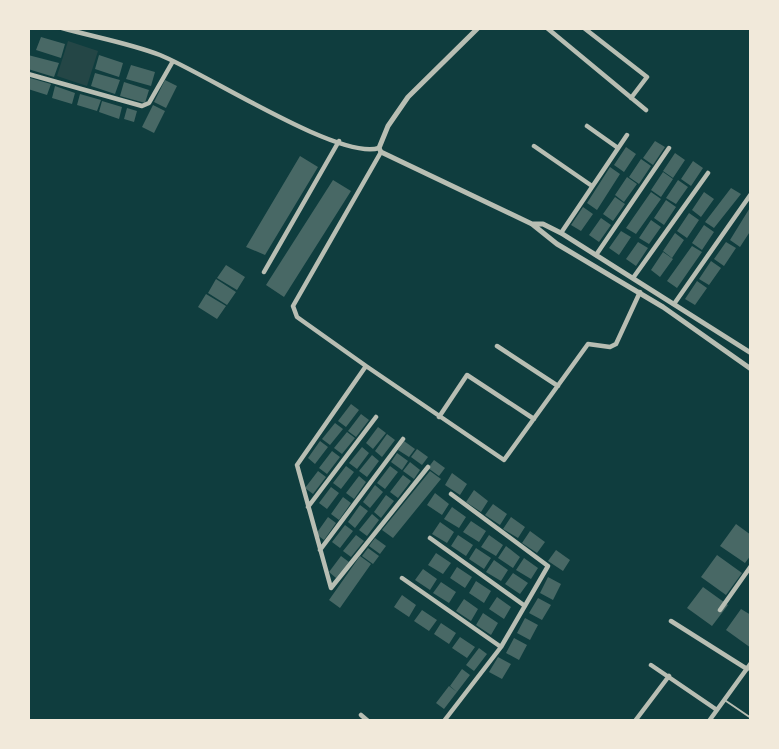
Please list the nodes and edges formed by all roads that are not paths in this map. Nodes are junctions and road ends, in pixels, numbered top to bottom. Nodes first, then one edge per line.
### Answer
1 (62, 28) edge
2 (478, 28) edge
3 (547, 28) edge
4 (584, 28) edge
5 (173, 61) junction
6 (28, 74) edge
7 (631, 98) junction
8 (646, 110) dead end
9 (587, 126) dead end
10 (627, 135) dead end
11 (339, 141) junction
12 (534, 146) dead end
13 (618, 148) junction
14 (669, 148) dead end
15 (380, 150) junction
16 (708, 173) dead end
17 (592, 186) junction
18 (751, 194) edge
19 (533, 224) junction
20 (561, 233) junction
21 (596, 255) junction
22 (264, 272) dead end
23 (633, 278) junction
24 (640, 292) junction
25 (674, 304) junction
26 (497, 346) dead end
27 (751, 353) edge
28 (366, 366) junction
29 (751, 369) edge
30 (558, 386) junction
31 (376, 417) dead end
32 (439, 417) junction
33 (534, 419) junction
34 (403, 439) dead end
35 (428, 467) dead end
36 (451, 494) dead end
37 (308, 507) junction
38 (430, 538) dead end
39 (319, 551) junction
40 (751, 566) edge
41 (402, 578) dead end
42 (525, 606) junction
43 (720, 610) dead end
44 (671, 621) dead end
45 (501, 647) junction
46 (751, 663) edge
47 (651, 665) dead end
48 (747, 668) junction
49 (669, 676) junction
50 (724, 700) junction
51 (717, 710) junction
52 (361, 715) dead end
53 (751, 719) edge
54 (368, 721) edge
55 (444, 721) edge
56 (635, 721) edge
57 (709, 721) edge

1 - 5 street
2 - 15 street
3 - 7 street
4 - 7 street
5 - 6 street
5 - 11 street
7 - 8 street
9 - 13 street
10 - 13 street
11 - 15 street
11 - 22 street
12 - 17 street
13 - 17 street
14 - 21 street
15 - 19 street
15 - 28 street
16 - 23 street
17 - 20 street
18 - 25 street
19 - 20 street
19 - 24 street
20 - 21 street
21 - 23 street
23 - 25 street
24 - 29 street
24 - 30 street
25 - 27 street
26 - 30 street
28 - 32 street
28 - 37 street
30 - 33 street
31 - 37 street
32 - 33 street
32 - 33 street
34 - 39 street
35 - 39 street
36 - 42 street
37 - 39 street
38 - 42 street
40 - 43 street
41 - 45 street
42 - 45 street
44 - 48 street
45 - 55 street
46 - 48 street
47 - 49 street
48 - 50 street
49 - 51 street
49 - 56 street
50 - 51 street
50 - 53 lane
51 - 57 street
52 - 54 street

